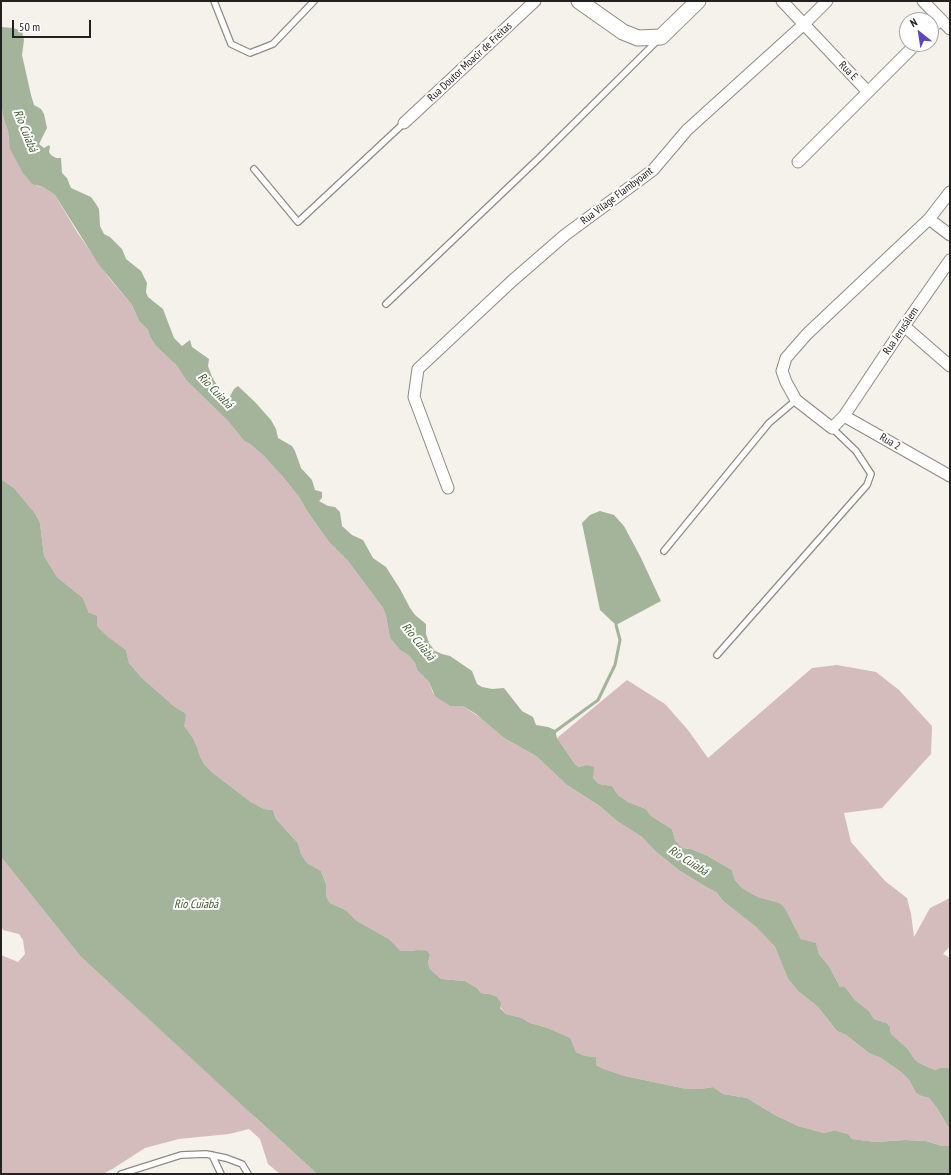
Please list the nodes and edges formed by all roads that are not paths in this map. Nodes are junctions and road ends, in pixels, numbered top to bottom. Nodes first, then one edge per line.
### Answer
1 (214, 1) edge
2 (314, 1) edge
3 (535, 1) edge
4 (579, 1) edge
5 (698, 1) edge
6 (782, 1) edge
7 (827, 1) edge
8 (923, 1) edge
9 (940, 20) joint
10 (803, 25) junction
11 (950, 29) edge
12 (661, 37) junction
13 (908, 52) edge
14 (868, 92) junction
15 (404, 123) joint
16 (798, 162) dead end
17 (254, 169) dead end
18 (950, 192) edge
19 (929, 219) junction
20 (950, 235) edge
21 (950, 260) edge
22 (386, 304) dead end
23 (904, 326) junction
24 (950, 366) edge
25 (796, 400) junction
26 (844, 416) junction
27 (832, 428) junction
28 (950, 476) edge
29 (448, 488) dead end
30 (664, 551) dead end
31 (717, 655) dead end
32 (212, 1155) junction
33 (121, 1174) edge
34 (221, 1174) edge
35 (248, 1174) edge

1 - 2 lane
3 - 15 street, Rua Doutor Moacir de Freitas
4 - 12 street
5 - 12 street
6 - 10 street, Rua E
7 - 10 street, Rua Vilage Flambyoant
8 - 9 street
9 - 11 street
10 - 14 street, Rua E
10 - 29 street, Rua Vilage Flambyoant
12 - 22 lane
13 - 14 street
14 - 16 street
15 - 17 lane
18 - 19 street
19 - 20 street
19 - 25 street
21 - 23 street, Rua Jerusálem
23 - 24 street
23 - 26 street, Rua Jerusálem
25 - 27 street
25 - 30 lane
26 - 27 street
26 - 28 street, Rua 2
27 - 31 lane
32 - 33 lane
32 - 34 lane
32 - 35 lane

